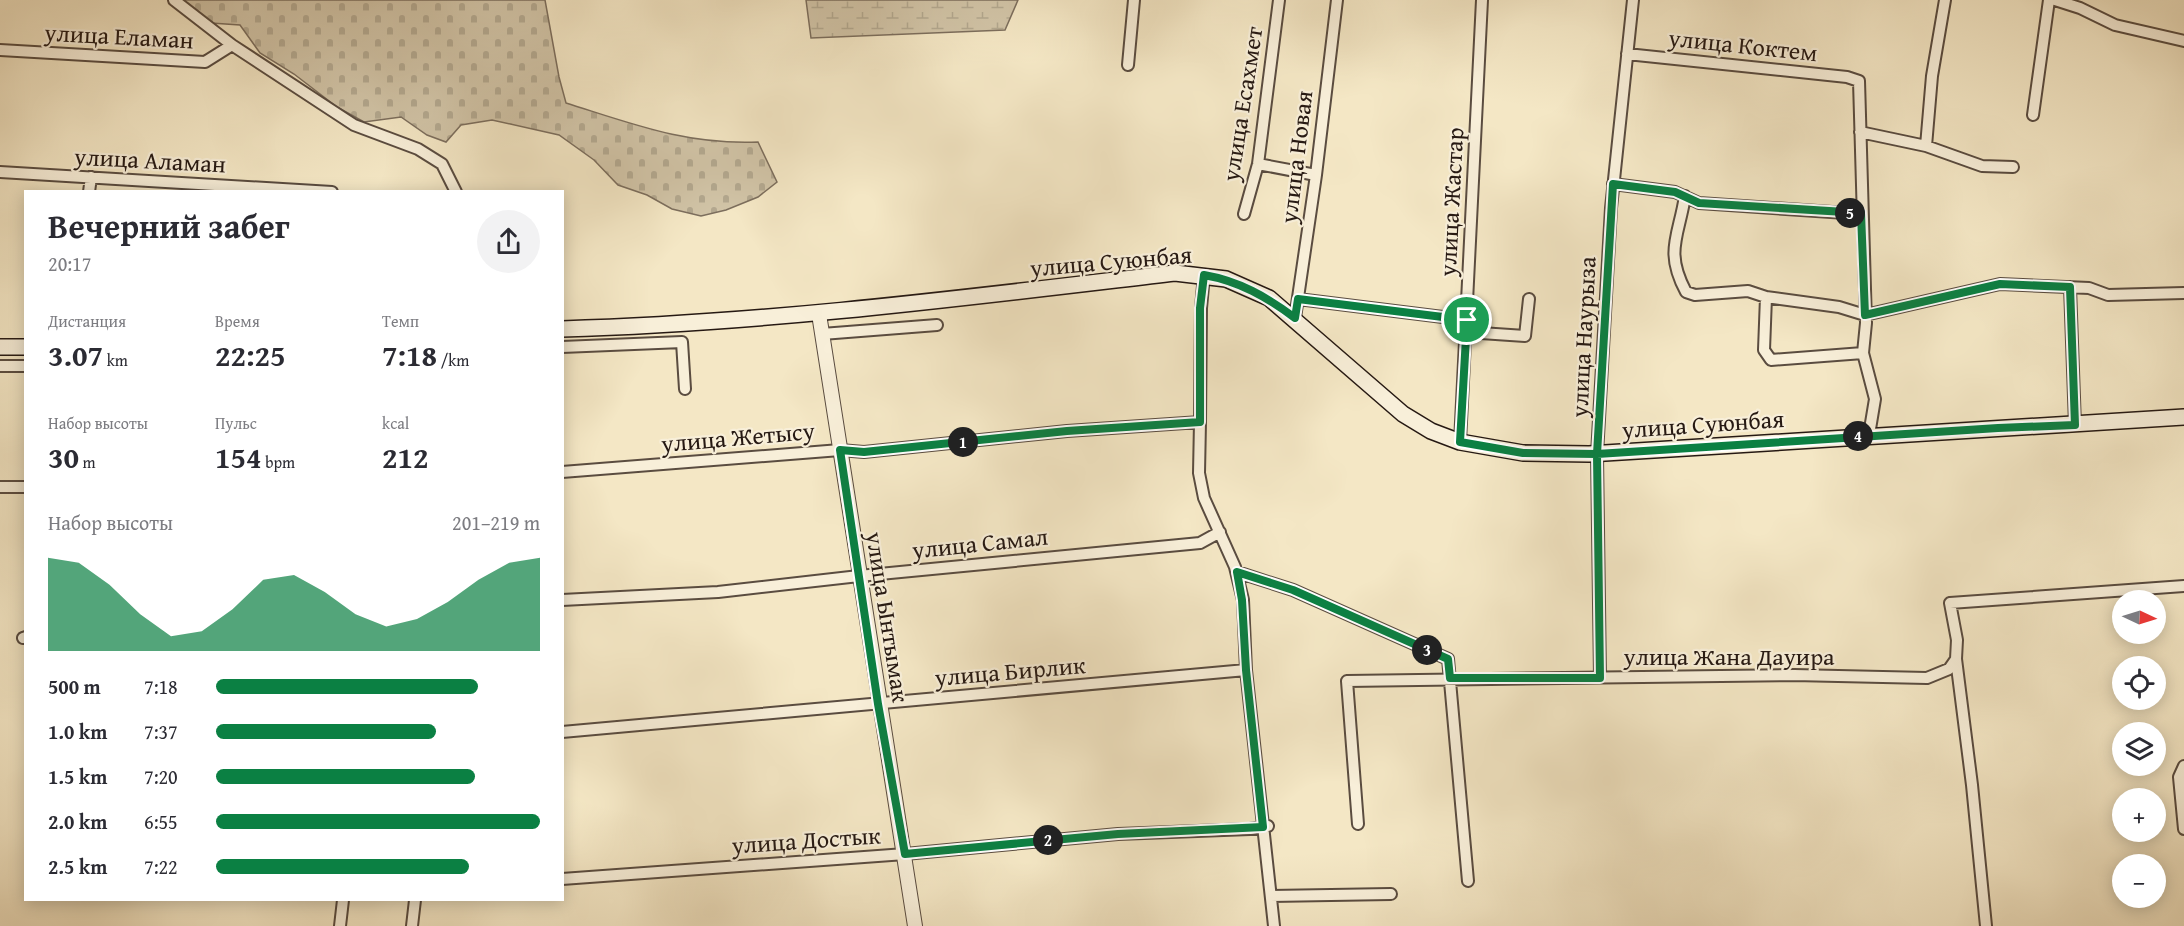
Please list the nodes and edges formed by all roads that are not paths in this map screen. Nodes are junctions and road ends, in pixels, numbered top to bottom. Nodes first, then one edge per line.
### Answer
1 (174, 0) edge
2 (1134, 0) edge
3 (1279, 0) edge
4 (1337, 0) edge
5 (1482, 0) edge
6 (1633, 0) edge
7 (1945, 0) edge
8 (2049, 0) edge
9 (2055, 0) edge
10 (2184, 40) edge
11 (232, 45) junction
12 (0, 50) edge
13 (1627, 54) junction
14 (1128, 65) dead end
15 (2033, 115) dead end
16 (1860, 132) junction
17 (1926, 146) junction
18 (1258, 164) junction
19 (2013, 167) dead end
20 (0, 172) edge
21 (1316, 175) junction
22 (91, 177) junction
23 (1613, 184) junction
24 (187, 188) edge
25 (89, 190) edge
26 (260, 190) edge
27 (455, 190) edge
28 (1685, 196) junction
29 (1861, 213) junction
30 (1244, 214) dead end
31 (1204, 275) junction
32 (2070, 287) junction
33 (2184, 292) edge
34 (1766, 297) junction
35 (1298, 299) junction
36 (1529, 299) dead end
37 (819, 314) junction
38 (1865, 315) junction
39 (1295, 318) junction
40 (1467, 320) junction
41 (937, 325) dead end
42 (564, 329) edge
43 (1466, 332) junction
44 (822, 334) junction
45 (0, 347) edge
46 (24, 347) edge
47 (564, 347) edge
48 (1863, 353) junction
49 (0, 366) edge
50 (24, 366) edge
51 (686, 389) dead end
52 (2184, 417) edge
53 (1200, 422) junction
54 (2075, 425) junction
55 (1869, 435) junction
56 (1460, 442) junction
57 (840, 450) junction
58 (1597, 454) junction
59 (564, 472) edge
60 (0, 487) edge
61 (24, 487) edge
62 (1220, 532) junction
63 (1237, 572) junction
64 (859, 576) junction
65 (2184, 586) edge
66 (564, 600) edge
67 (1956, 659) junction
68 (1246, 670) junction
69 (1450, 678) junction
70 (1600, 678) junction
71 (878, 704) junction
72 (564, 732) edge
73 (2184, 766) edge
74 (1358, 824) dead end
75 (1265, 826) junction
76 (2184, 829) edge
77 (905, 854) junction
78 (564, 879) edge
79 (1468, 881) dead end
80 (1390, 894) dead end
81 (1271, 896) junction
82 (343, 901) edge
83 (415, 901) edge
84 (340, 926) edge
85 (412, 926) edge
86 (915, 926) edge
87 (1274, 926) edge
88 (1986, 926) edge

1 - 11 street
2 - 14 street
3 - 18 street, улица Есахмет
4 - 21 street, улица Новая
5 - 40 street, улица Жастар
6 - 13 street, улица Наурыза
7 - 17 street
8 - 15 street
9 - 10 street
11 - 12 street, улица Еламан
11 - 27 street
13 - 16 street, улица Коктем
13 - 23 street, улица Наурыза
16 - 17 street
16 - 29 street
17 - 19 street
18 - 21 street
18 - 30 street, улица Есахмет
20 - 22 street, улица Аламан
21 - 35 street, улица Новая
22 - 24 street, улица Аламан
22 - 25 street
23 - 28 street
23 - 58 street, улица Наурыза
24 - 26 street, улица Аламан
28 - 29 street
28 - 34 street
29 - 38 street
31 - 37 main road, улица Суюнбая
31 - 39 main road, улица Суюнбая
31 - 53 street
32 - 33 street
32 - 38 street
32 - 54 street
34 - 38 street
34 - 48 street
35 - 39 street, улица Новая
35 - 40 street
36 - 43 street
37 - 42 main road, улица Суюнбая
37 - 44 street, улица Ынтымак
38 - 48 street
39 - 56 main road, улица Суюнбая
40 - 43 street, улица Жастар
41 - 44 street
43 - 56 street, улица Жастар
44 - 57 street, улица Ынтымак
45 - 46 main road
47 - 51 street
48 - 55 street
49 - 50 street
52 - 54 main road, улица Суюнбая
53 - 57 street, улица Жетысу
53 - 62 street
54 - 55 main road, улица Суюнбая
55 - 58 main road, улица Суюнбая
56 - 58 main road, улица Суюнбая
57 - 59 street, улица Жетысу
57 - 64 street, улица Ынтымак
58 - 70 street, улица Наурыза
60 - 61 street
62 - 63 street
62 - 64 street, улица Самал
63 - 68 street
63 - 69 street
64 - 66 street, улица Самал
64 - 71 street, улица Ынтымак
65 - 67 street
67 - 70 street, улица Жана Дауира
67 - 88 street
68 - 71 street, улица Бирлик
68 - 75 street
69 - 70 street, улица Жана Дауира
69 - 74 street, улица Жана Дауира
69 - 79 street
71 - 72 street, улица Бирлик
71 - 77 street, улица Ынтымак
73 - 76 street
75 - 77 street, улица Достык
75 - 81 street
77 - 78 street, улица Достык
77 - 86 street, улица Ынтымак
80 - 81 street
81 - 87 street
82 - 84 street
83 - 85 street

